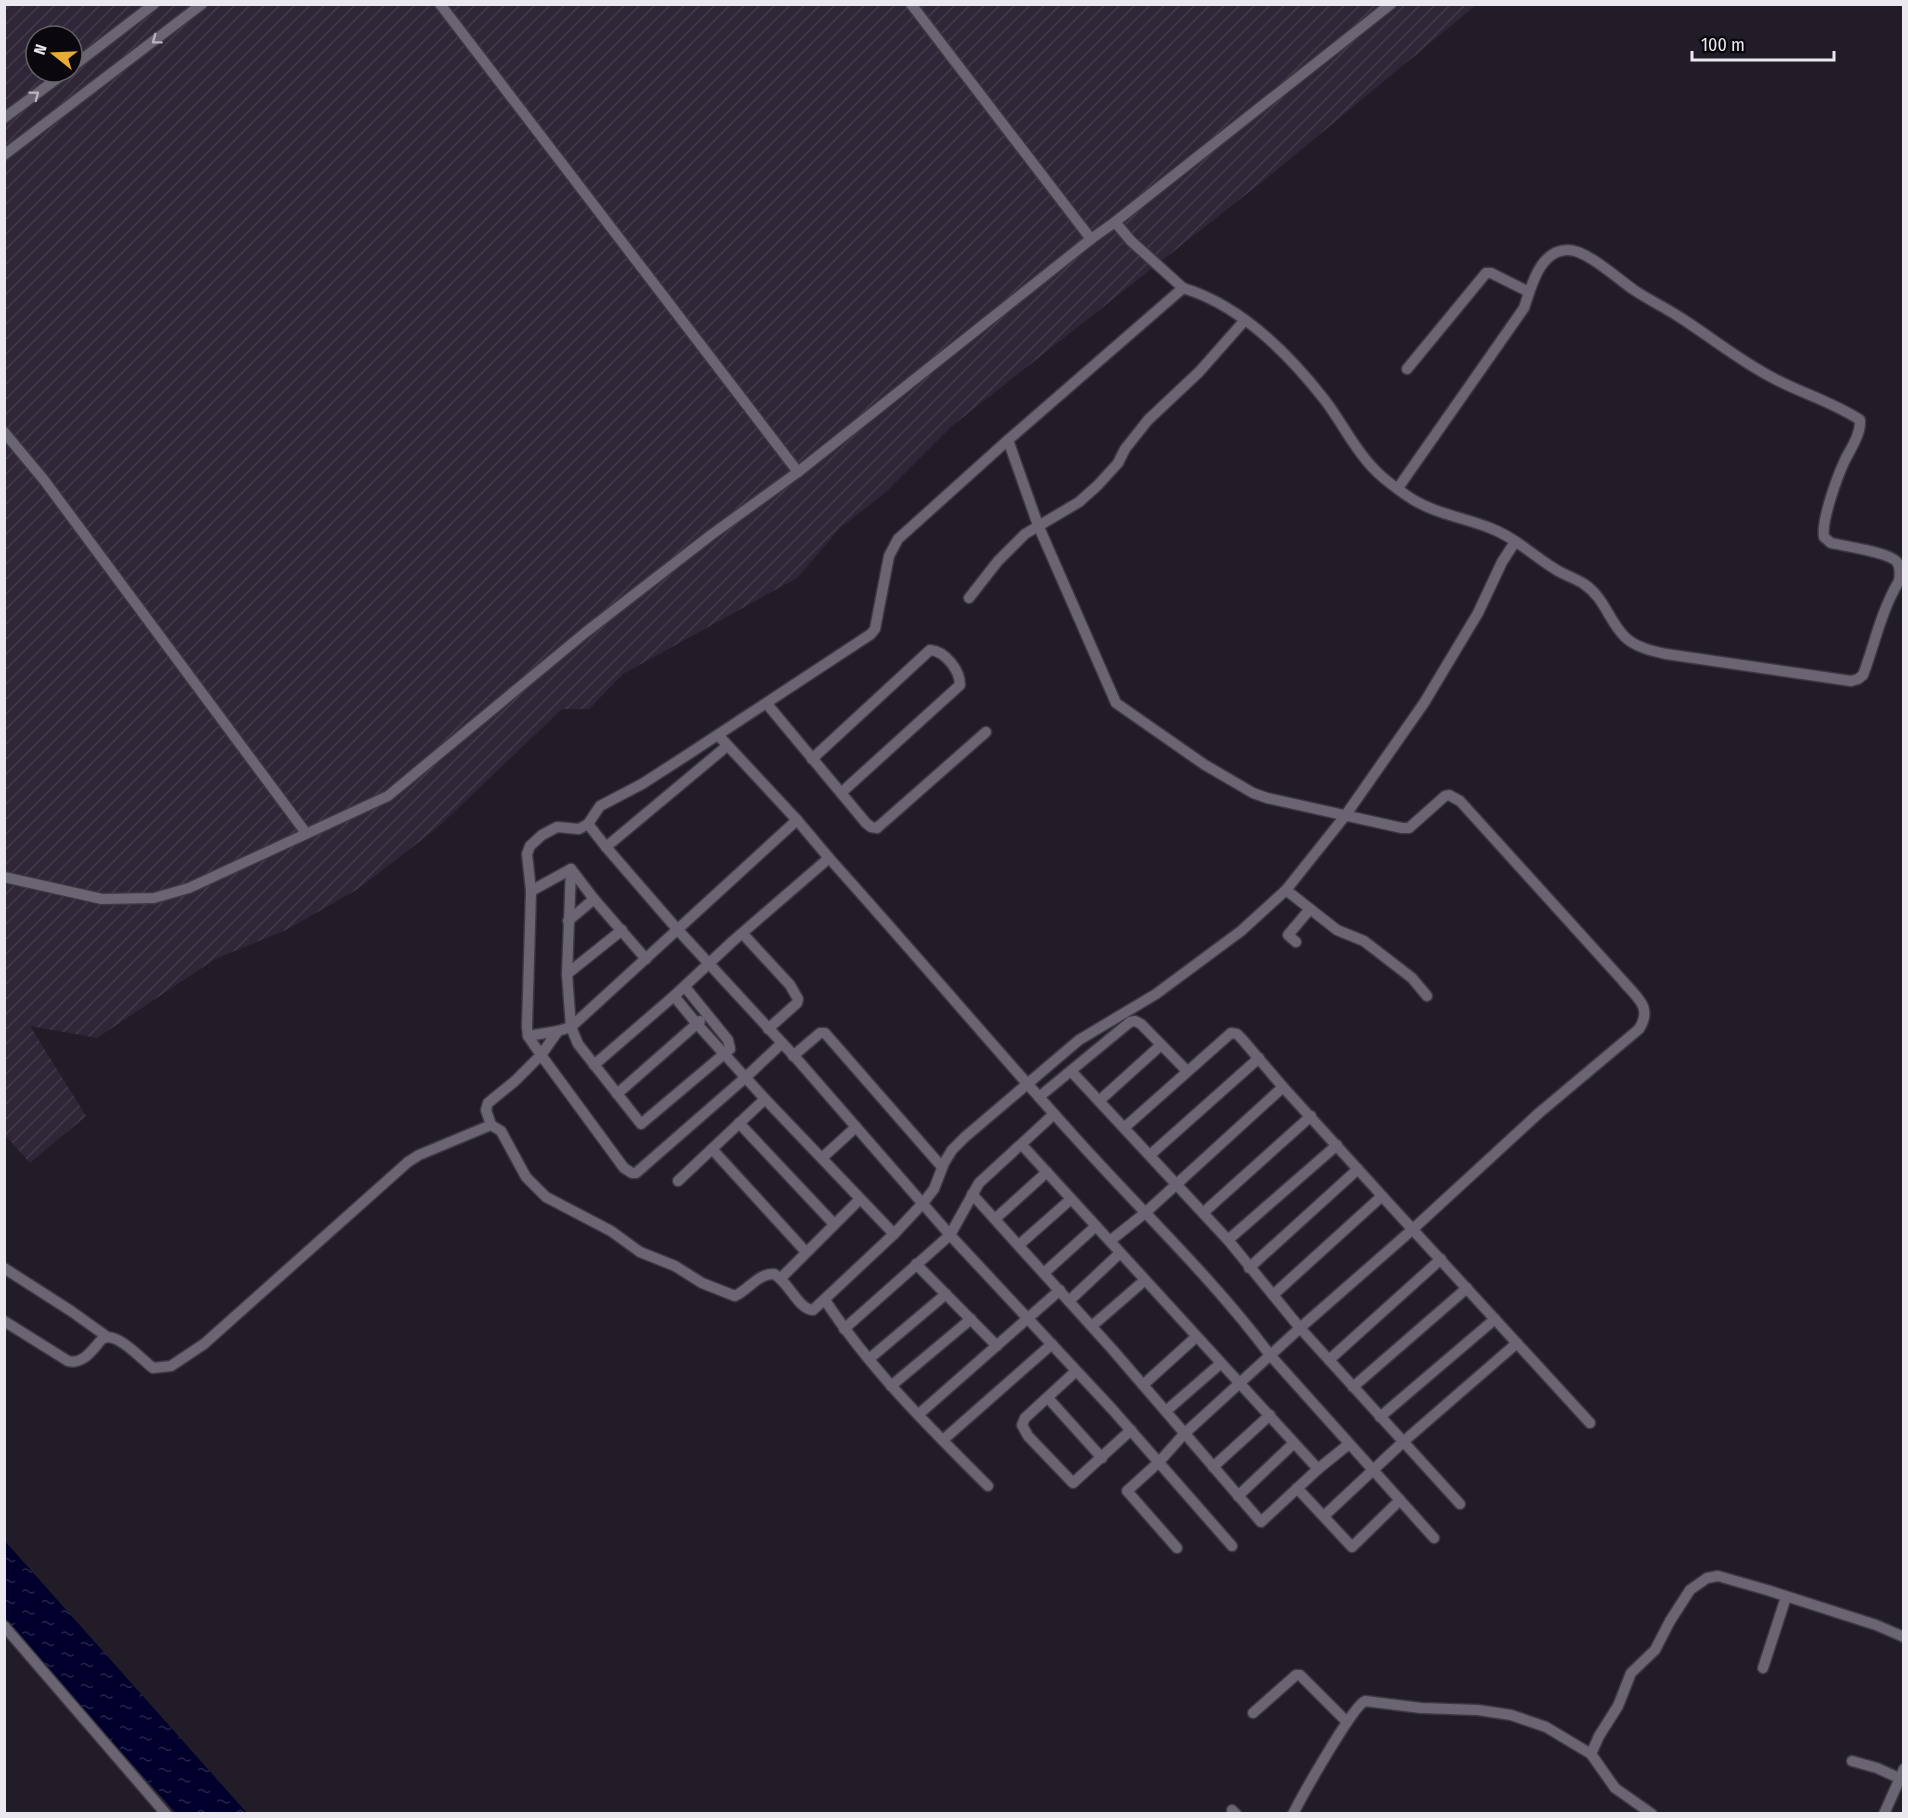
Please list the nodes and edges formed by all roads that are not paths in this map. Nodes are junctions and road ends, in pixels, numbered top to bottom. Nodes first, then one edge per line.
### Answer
1 (154, 4) edge
2 (202, 4) edge
3 (440, 4) edge
4 (911, 4) edge
5 (1391, 4) edge
6 (84, 58) edge
7 (50, 84) edge
8 (4, 118) edge
9 (4, 155) edge
10 (1115, 222) junction
11 (1091, 239) junction
12 (1183, 288) junction
13 (1529, 292) junction
14 (1245, 320) junction
15 (1407, 369) dead end
16 (4, 432) edge
17 (1008, 440) junction
18 (798, 471) junction
19 (1398, 488) junction
20 (1038, 525) junction
21 (1515, 542) junction
22 (1901, 581) edge
23 (969, 598) dead end
24 (767, 704) junction
25 (986, 732) dead end
26 (717, 735) junction
27 (727, 746) junction
28 (812, 759) junction
29 (841, 793) junction
30 (1345, 816) junction
31 (796, 820) junction
32 (588, 824) junction
33 (306, 833) junction
34 (606, 848) junction
35 (829, 858) junction
36 (571, 869) junction
37 (4, 878) edge
38 (1286, 890) junction
39 (531, 891) junction
40 (594, 899) junction
41 (1310, 909) junction
42 (568, 921) junction
43 (678, 929) junction
44 (621, 930) junction
45 (743, 934) junction
46 (1296, 942) dead end
47 (646, 959) junction
48 (709, 964) junction
49 (567, 974) junction
50 (685, 987) junction
51 (674, 996) junction
52 (1427, 996) dead end
53 (707, 1014) junction
54 (697, 1024) junction
55 (571, 1027) junction
56 (768, 1029) junction
57 (558, 1031) junction
58 (528, 1036) junction
59 (782, 1043) junction
60 (1161, 1045) junction
61 (725, 1054) junction
62 (541, 1055) junction
63 (793, 1056) junction
64 (1259, 1058) junction
65 (594, 1065) junction
66 (1071, 1071) junction
67 (1187, 1071) junction
68 (746, 1077) junction
69 (1028, 1084) junction
70 (1283, 1087) junction
71 (617, 1094) junction
72 (1039, 1097) junction
73 (765, 1099) junction
74 (1099, 1101) junction
75 (1054, 1114) junction
76 (1311, 1116) junction
77 (739, 1124) junction
78 (491, 1125) junction
79 (856, 1128) junction
80 (1124, 1128) junction
81 (1022, 1145) junction
82 (1337, 1145) junction
83 (712, 1149) junction
84 (1150, 1155) junction
85 (822, 1158) junction
86 (942, 1167) junction
87 (1358, 1169) junction
88 (1047, 1172) junction
89 (678, 1181) dead end
90 (1177, 1184) junction
91 (972, 1194) junction
92 (1382, 1196) junction
93 (860, 1199) junction
94 (1071, 1199) junction
95 (922, 1203) junction
96 (1145, 1213) junction
97 (1203, 1213) junction
98 (995, 1219) junction
99 (834, 1224) junction
100 (1096, 1226) junction
101 (1413, 1229) junction
102 (894, 1234) junction
103 (950, 1235) junction
104 (1228, 1240) junction
105 (1110, 1241) junction
106 (1019, 1245) junction
107 (806, 1252) junction
108 (1120, 1253) junction
109 (1441, 1259) junction
110 (916, 1264) junction
111 (4, 1268) edge
112 (1249, 1268) junction
113 (1044, 1272) junction
114 (781, 1278) junction
115 (1145, 1281) junction
116 (1467, 1288) junction
117 (1060, 1290) junction
118 (946, 1294) junction
119 (1273, 1295) junction
120 (1069, 1301) junction
121 (819, 1305) junction
122 (1028, 1319) junction
123 (1495, 1319) junction
124 (971, 1320) junction
125 (4, 1322) edge
126 (1092, 1326) junction
127 (1300, 1328) junction
128 (844, 1329) junction
129 (106, 1336) junction
130 (1196, 1337) junction
131 (1517, 1343) junction
132 (1052, 1344) junction
133 (997, 1346) junction
134 (1270, 1355) junction
135 (869, 1359) junction
136 (1329, 1360) junction
137 (1221, 1364) junction
138 (1076, 1371) junction
139 (1241, 1383) junction
140 (1143, 1385) junction
141 (891, 1386) junction
142 (1353, 1387) junction
143 (1048, 1398) junction
144 (1166, 1411) junction
145 (919, 1414) junction
146 (1270, 1415) junction
147 (1380, 1417) junction
148 (1590, 1423) dead end
149 (1131, 1430) junction
150 (1184, 1434) junction
151 (942, 1440) junction
152 (1403, 1442) junction
153 (1294, 1443) junction
154 (1349, 1444) junction
155 (1102, 1458) junction
156 (1159, 1462) junction
157 (1213, 1467) junction
158 (1318, 1469) junction
159 (1372, 1470) junction
160 (988, 1486) dead end
161 (1297, 1488) junction
162 (1238, 1496) junction
163 (1400, 1500) junction
164 (1460, 1504) dead end
165 (1324, 1516) junction
166 (1434, 1538) dead end
167 (1232, 1546) dead end
168 (1177, 1548) dead end
169 (1786, 1597) junction
170 (4, 1626) edge
171 (1904, 1637) edge
172 (1763, 1668) dead end
173 (1253, 1713) dead end
174 (1347, 1722) junction
175 (1591, 1754) junction
176 (1852, 1761) dead end
177 (1901, 1774) edge
178 (166, 1814) edge
179 (1293, 1814) edge
180 (1652, 1814) edge
181 (1884, 1814) edge

1 - 6 street
2 -> 9 street
3 - 18 street
4 - 11 street
5 - 10 street
8 -> 7 street
10 - 11 street
10 - 12 street
11 - 18 street
12 - 14 street
12 - 17 street
13 - 15 street
13 - 19 street
13 - 22 street
14 - 19 street
14 - 20 street
16 - 33 street
17 - 20 street
17 - 24 street
18 - 33 street
19 - 21 street
20 - 23 street
20 - 30 street
21 - 22 street
21 - 30 street
24 - 26 street
24 - 28 street
25 - 29 street
26 - 27 street
26 - 32 street
27 - 31 street
27 - 34 street
28 - 29 street
28 - 29 street
30 - 38 street
30 - 101 street
31 - 35 street
31 - 43 street
32 - 34 street
32 - 39 street
33 - 37 street
34 - 43 street
35 - 45 street
35 - 69 street
36 - 39 street
36 - 40 street
36 - 42 street
38 - 41 street
38 - 69 street
39 - 58 street
40 - 42 street
40 - 44 street
41 - 46 street
41 - 52 street
42 - 49 street
43 - 47 street
43 - 48 street
44 - 47 street
44 - 49 street
45 - 48 street
45 - 56 street
47 - 55 street
48 - 50 street
48 - 56 street
49 - 55 street
50 - 51 street
50 - 53 street
51 - 54 street
51 - 65 street
53 - 54 street
53 - 61 street
54 - 61 street
54 - 71 street
55 - 57 street
55 - 65 street
56 - 59 street
57 - 58 street
57 - 62 street
58 - 62 street
59 - 63 street
59 - 68 street
60 - 66 street
60 - 67 street
60 - 74 street
61 - 68 street
61 - 71 street
62 - 68 street
62 - 78 street
63 - 79 street
63 - 86 street
64 - 67 street
64 - 70 street
64 - 84 street
65 - 71 street
66 - 72 street
66 - 74 street
67 - 80 street
68 - 73 street
69 - 72 street
69 - 86 street
70 - 76 street
70 - 90 street
72 - 75 street
73 - 77 street
73 - 85 street
74 - 80 street
75 - 81 street
75 - 96 street
76 - 82 street
76 - 97 street
77 - 83 street
77 - 99 street
78 - 114 street
78 - 129 street
79 - 85 street
79 - 95 street
80 - 84 street
81 - 88 street
81 - 91 street
82 - 87 street
82 - 104 street
83 - 89 street
83 - 107 street
84 - 90 street
85 - 93 street
86 - 95 street
87 - 92 street
87 - 112 street
88 - 94 street
88 - 98 street
90 - 96 street
90 - 97 street
91 - 98 street
91 - 103 street
92 - 101 street
92 - 119 street
93 - 99 street
93 - 102 street
94 - 100 street
94 - 106 street
95 - 102 street
95 - 103 street
96 - 105 street
96 - 134 street
97 - 104 street
98 - 106 street
99 - 107 street
100 - 105 street
100 - 113 street
101 - 109 street
101 - 127 street
102 - 121 street
103 - 110 street
103 - 122 street
104 - 112 street
105 - 108 street
106 - 113 street
107 - 114 street
108 - 115 street
108 - 120 street
109 - 116 street
109 - 136 street
110 - 118 street
110 - 128 street
111 - 129 street
112 - 119 street
113 - 117 street
114 - 121 street
115 - 126 street
115 - 130 street
116 - 123 street
116 - 142 street
117 - 120 street
117 - 122 street
118 - 124 street
118 - 135 street
119 - 127 street
120 - 126 street
121 - 128 street
122 - 132 street
122 - 133 street
123 - 131 street
123 - 147 street
124 - 133 street
124 - 141 street
125 - 129 street
126 - 140 street
127 - 134 street
127 - 136 street
128 - 135 street
130 - 137 street
130 - 140 street
131 - 148 street
131 - 152 street
132 - 138 street
132 - 151 street
133 - 145 street
134 - 139 street
134 - 154 street
135 - 141 street
136 - 142 street
137 - 139 street
137 - 144 street
138 - 143 street
138 - 149 street
139 - 146 street
139 - 150 street
140 - 144 street
141 - 145 street
142 - 147 street
143 - 155 street
143 - 155 street
144 - 150 street
145 - 151 street
146 - 153 street
146 - 157 street
147 - 152 street
149 - 155 street
149 - 156 street
150 - 156 street
150 - 157 street
151 - 160 street
152 - 159 street
152 - 164 street
153 - 158 street
153 - 162 street
154 - 158 street
154 - 159 street
156 - 167 street
156 - 168 street
157 - 162 street
158 - 161 street
159 - 163 street
159 - 165 street
161 - 162 street
161 - 165 street
163 - 165 street
163 - 166 street
169 - 171 street
169 - 172 street
169 - 175 street
170 - 178 street
173 - 174 street
174 - 175 street
174 - 179 street
175 - 180 street
176 - 177 street
177 - 181 street

